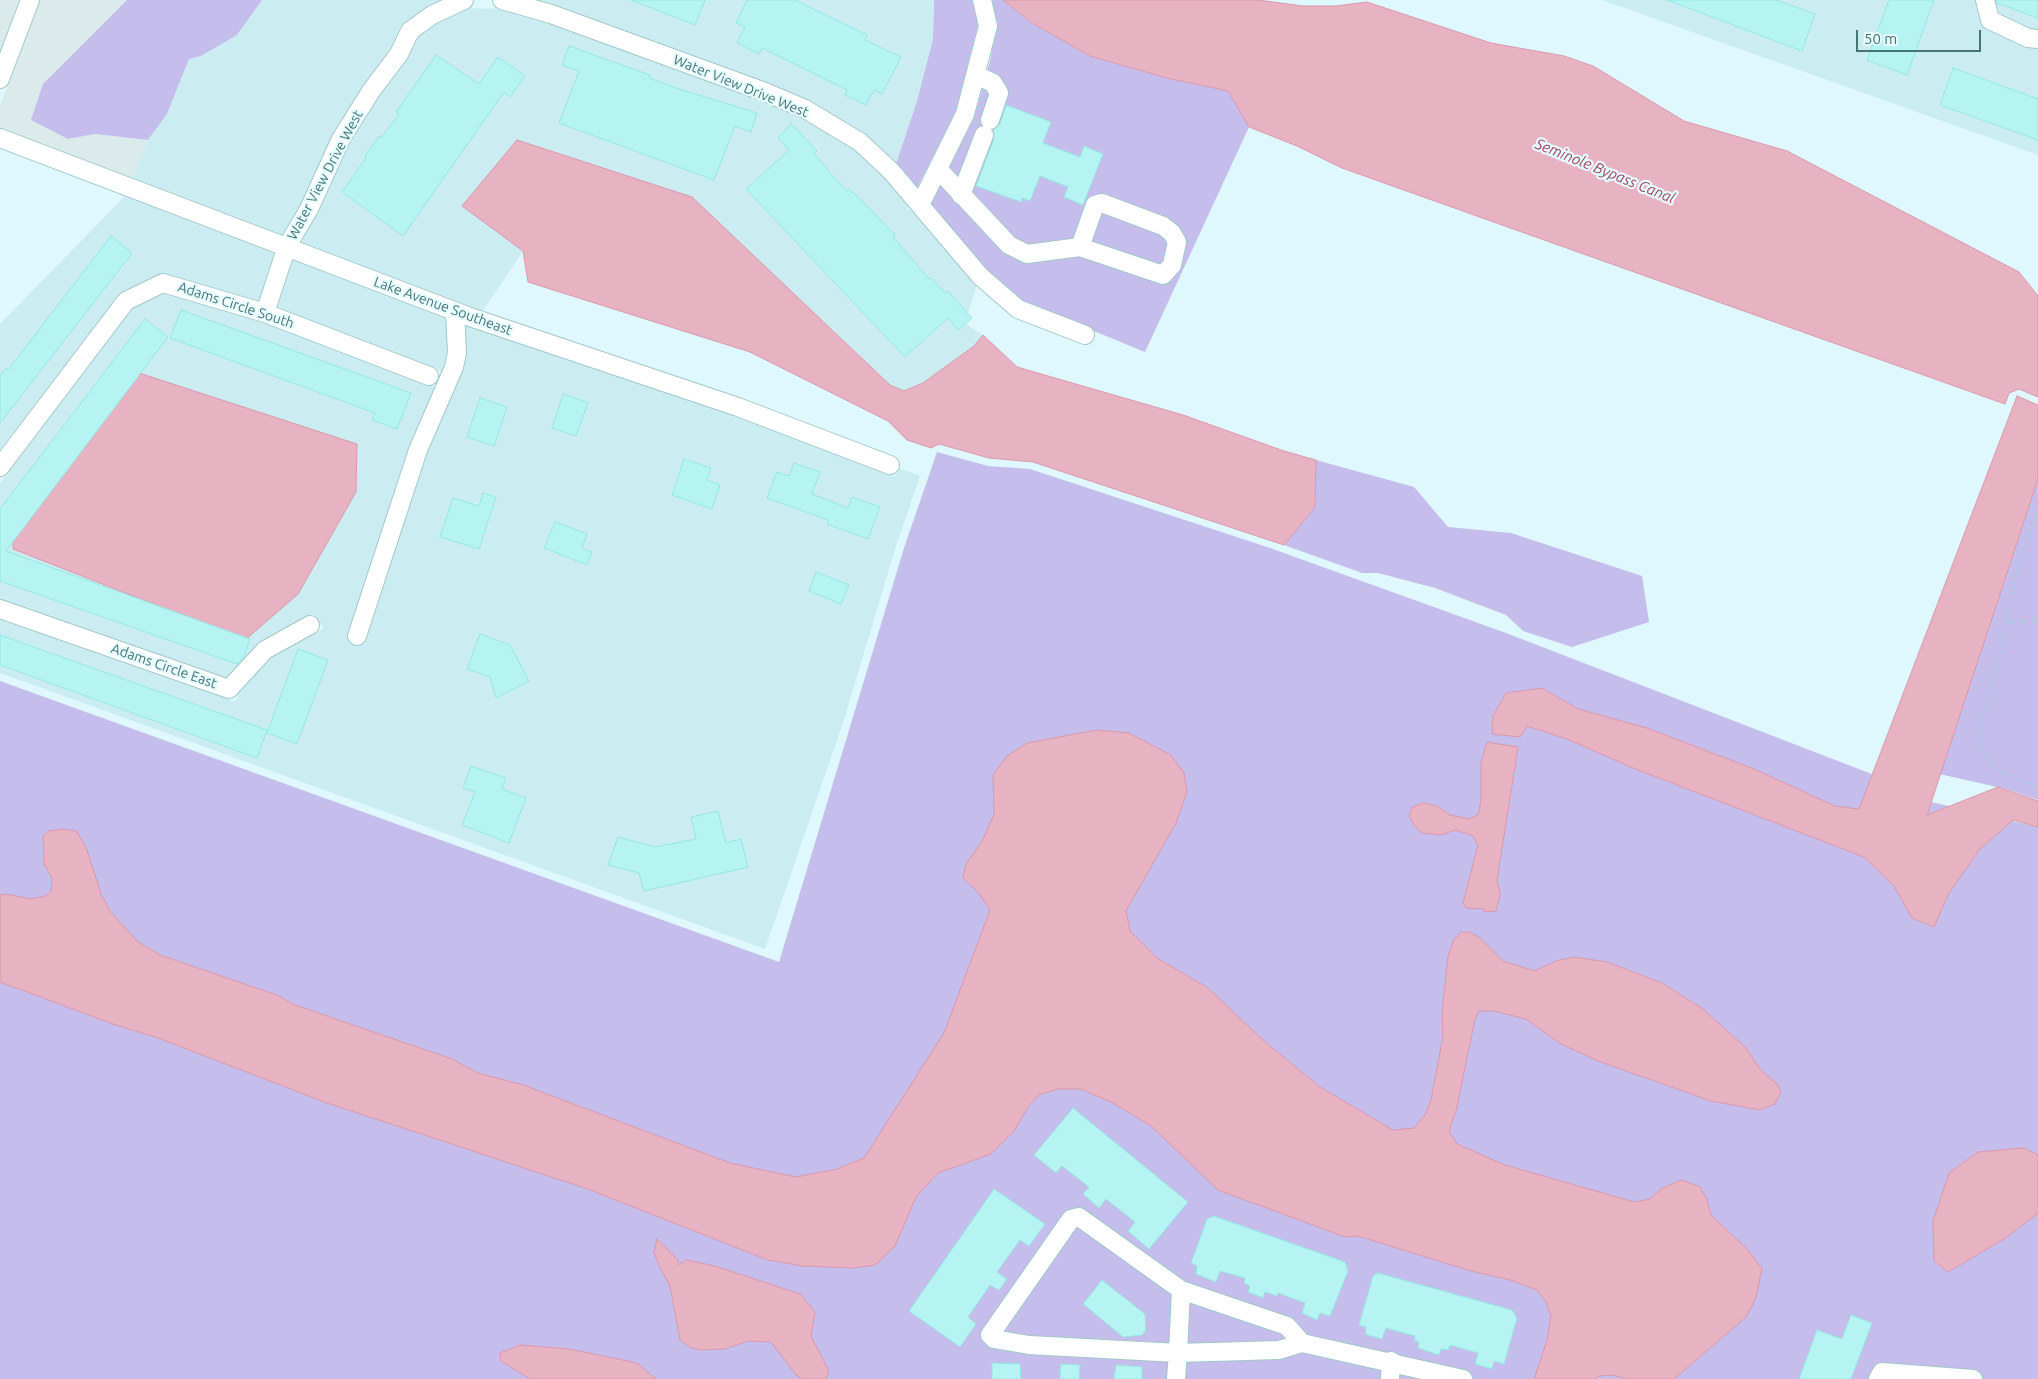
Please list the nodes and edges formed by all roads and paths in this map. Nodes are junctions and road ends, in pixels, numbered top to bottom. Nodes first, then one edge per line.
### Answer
1 (30, 0) edge
2 (464, 0) edge
3 (502, 0) edge
4 (982, 0) edge
5 (1985, 0) edge
6 (2038, 38) edge
7 (976, 75) junction
8 (0, 79) edge
9 (0, 138) edge
10 (938, 169) junction
11 (961, 195) junction
12 (920, 205) junction
13 (287, 246) junction
14 (1080, 247) junction
15 (455, 311) junction
16 (266, 313) junction
17 (1085, 335) dead end
18 (429, 376) dead end
19 (890, 465) dead end
20 (0, 467) edge
21 (2038, 507) edge
22 (0, 609) edge
23 (2038, 616) edge
24 (2007, 622) junction
25 (310, 625) dead end
26 (357, 636) dead end
27 (2038, 788) edge
28 (1181, 1290) junction
29 (1302, 1343) junction
30 (1178, 1353) junction
31 (1391, 1361) junction
32 (1176, 1379) edge
33 (1390, 1379) edge
34 (1463, 1379) edge
35 (1878, 1379) edge
36 (1973, 1379) edge

1 - 8 street
2 - 13 street, Water View Drive West
3 - 12 street, Water View Drive West
4 - 7 street
5 - 6 street
7 - 10 street
7 - 11 street
9 - 13 street, Lake Avenue Southeast
10 - 11 street
10 - 12 street
11 - 14 street
12 - 17 street, Water View Drive West
13 - 15 street, Lake Avenue Southeast
13 - 16 street, Water View Drive West
14 - 14 street
15 - 19 street, Lake Avenue Southeast
15 - 26 street
16 - 18 street, Adams Circle South
16 - 20 street, Adams Circle South
21 - 24 path
22 - 25 street, Adams Circle East
23 - 24 path
24 - 27 path
28 - 29 street
28 - 30 street
28 - 30 street
29 - 30 street
29 - 31 street
30 - 32 street
31 - 33 street
31 - 34 street
35 - 36 street

